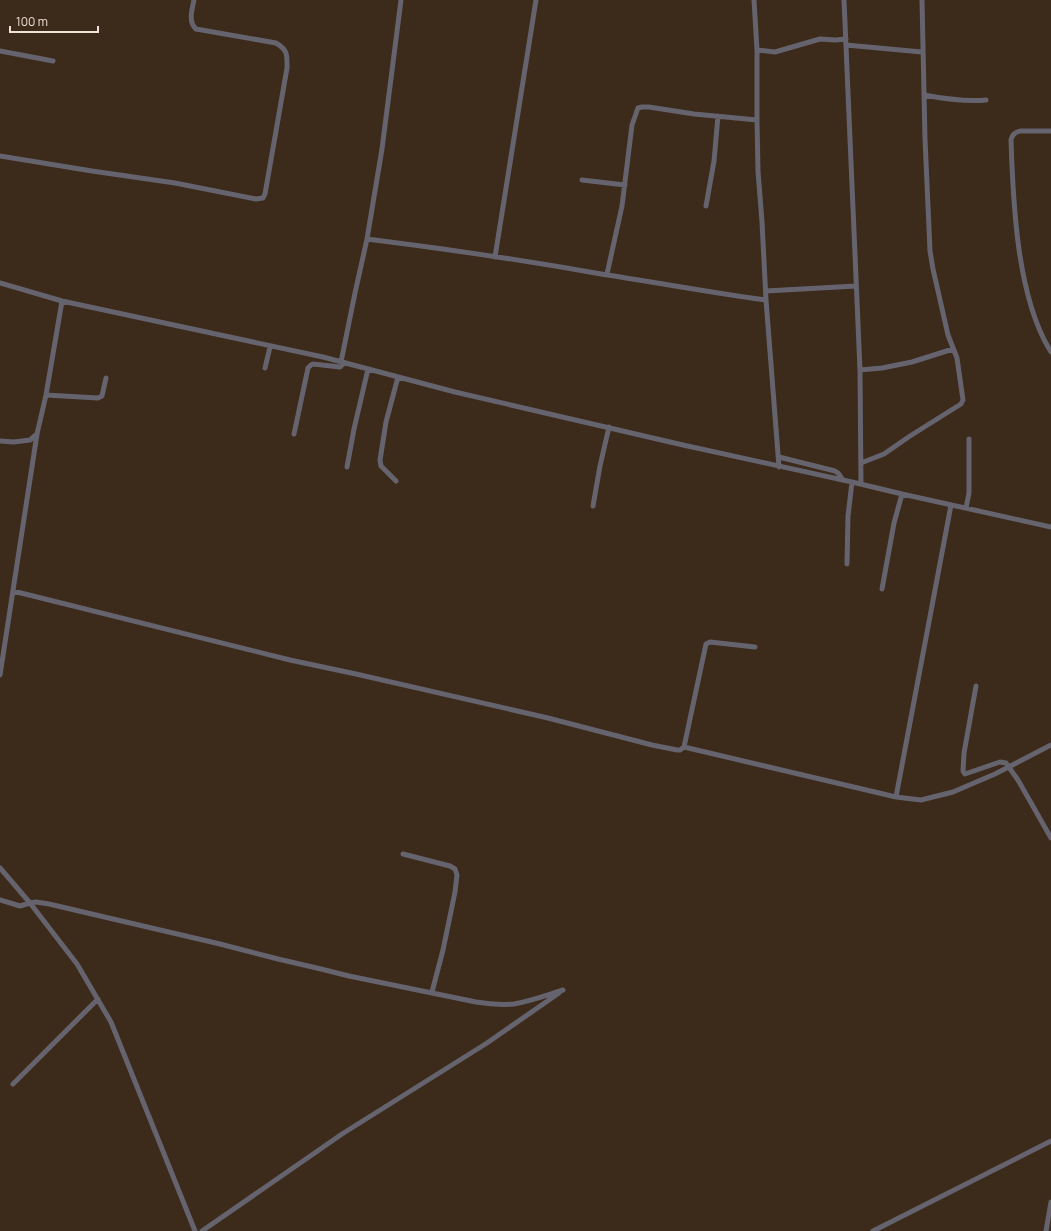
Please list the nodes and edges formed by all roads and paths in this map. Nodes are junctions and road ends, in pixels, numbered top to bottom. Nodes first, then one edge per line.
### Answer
1 (194, 0) edge
2 (401, 0) edge
3 (536, 0) edge
4 (754, 0) edge
5 (844, 0) edge
6 (922, 0) edge
7 (846, 42) junction
8 (757, 50) junction
9 (0, 51) edge
10 (922, 52) junction
11 (53, 61) dead end
12 (924, 95) junction
13 (986, 100) dead end
14 (718, 116) junction
15 (757, 120) junction
16 (1051, 131) edge
17 (0, 156) edge
18 (582, 180) dead end
19 (624, 185) junction
20 (706, 206) dead end
21 (367, 239) junction
22 (495, 257) junction
23 (606, 274) junction
24 (0, 284) edge
25 (856, 286) junction
26 (766, 291) junction
27 (62, 300) junction
28 (766, 300) junction
29 (270, 347) junction
30 (953, 349) junction
31 (1051, 352) edge
32 (343, 363) junction
33 (265, 368) dead end
34 (368, 369) junction
35 (860, 370) junction
36 (398, 377) junction
37 (106, 378) dead end
38 (46, 395) junction
39 (609, 427) junction
40 (38, 434) junction
41 (294, 434) dead end
42 (969, 439) dead end
43 (0, 440) edge
44 (779, 457) junction
45 (861, 464) junction
46 (346, 467) dead end
47 (779, 467) junction
48 (842, 480) junction
49 (396, 481) dead end
50 (852, 482) junction
51 (861, 484) junction
52 (902, 494) junction
53 (951, 505) junction
54 (593, 506) dead end
55 (966, 508) junction
56 (1051, 527) edge
57 (847, 564) dead end
58 (882, 589) dead end
59 (13, 591) junction
60 (756, 648) dead end
61 (0, 675) edge
62 (976, 686) dead end
63 (1051, 745) edge
64 (684, 747) junction
65 (1010, 767) junction
66 (896, 797) junction
67 (1051, 838) edge
68 (403, 854) dead end
69 (0, 868) edge
70 (0, 900) edge
71 (30, 903) junction
72 (432, 992) junction
73 (98, 999) junction
74 (13, 1084) dead end
75 (1051, 1141) edge
76 (1051, 1202) edge
77 (195, 1231) edge
78 (202, 1231) edge
79 (873, 1231) edge
80 (1046, 1231) edge

1 - 17 street
2 - 21 street
3 - 22 street
4 - 8 street
5 - 7 street
6 - 10 street
7 - 8 street
7 - 10 street
7 - 25 street
8 - 15 street
9 - 11 street
10 - 12 street
12 - 13 street
12 - 30 street
14 - 15 street
14 - 19 street
14 - 20 street
15 - 26 street
16 - 31 street
18 - 19 street
19 - 23 street
21 - 22 street
21 - 32 street
22 - 23 street
23 - 28 street
24 - 27 street
25 - 26 street
25 - 35 street
26 - 28 street
27 - 29 street
27 - 38 street
28 - 44 street
29 - 32 street
29 - 33 street
30 - 35 street
30 - 45 street
32 - 34 street
32 - 41 street
34 - 36 street
34 - 46 street
35 - 45 street
36 - 39 street
36 - 49 street
37 - 38 street
38 - 40 street
39 - 47 street
39 - 54 street
40 - 43 street
40 - 59 street
42 - 55 street
44 - 47 street
44 - 48 street
45 - 51 street
47 - 48 street
48 - 50 street
50 - 51 street
50 - 57 street
51 - 52 street
52 - 53 street
52 - 58 street
53 - 55 street
53 - 66 street
55 - 56 street
59 - 61 street
59 - 64 street
60 - 64 street
62 - 65 street
63 - 65 street
64 - 66 street
65 - 66 street
65 - 67 street
68 - 72 street
69 - 71 street
70 - 71 street
71 - 72 street
71 - 73 street
72 - 78 street
73 - 74 street
73 - 77 street
75 - 79 street
76 - 80 street

